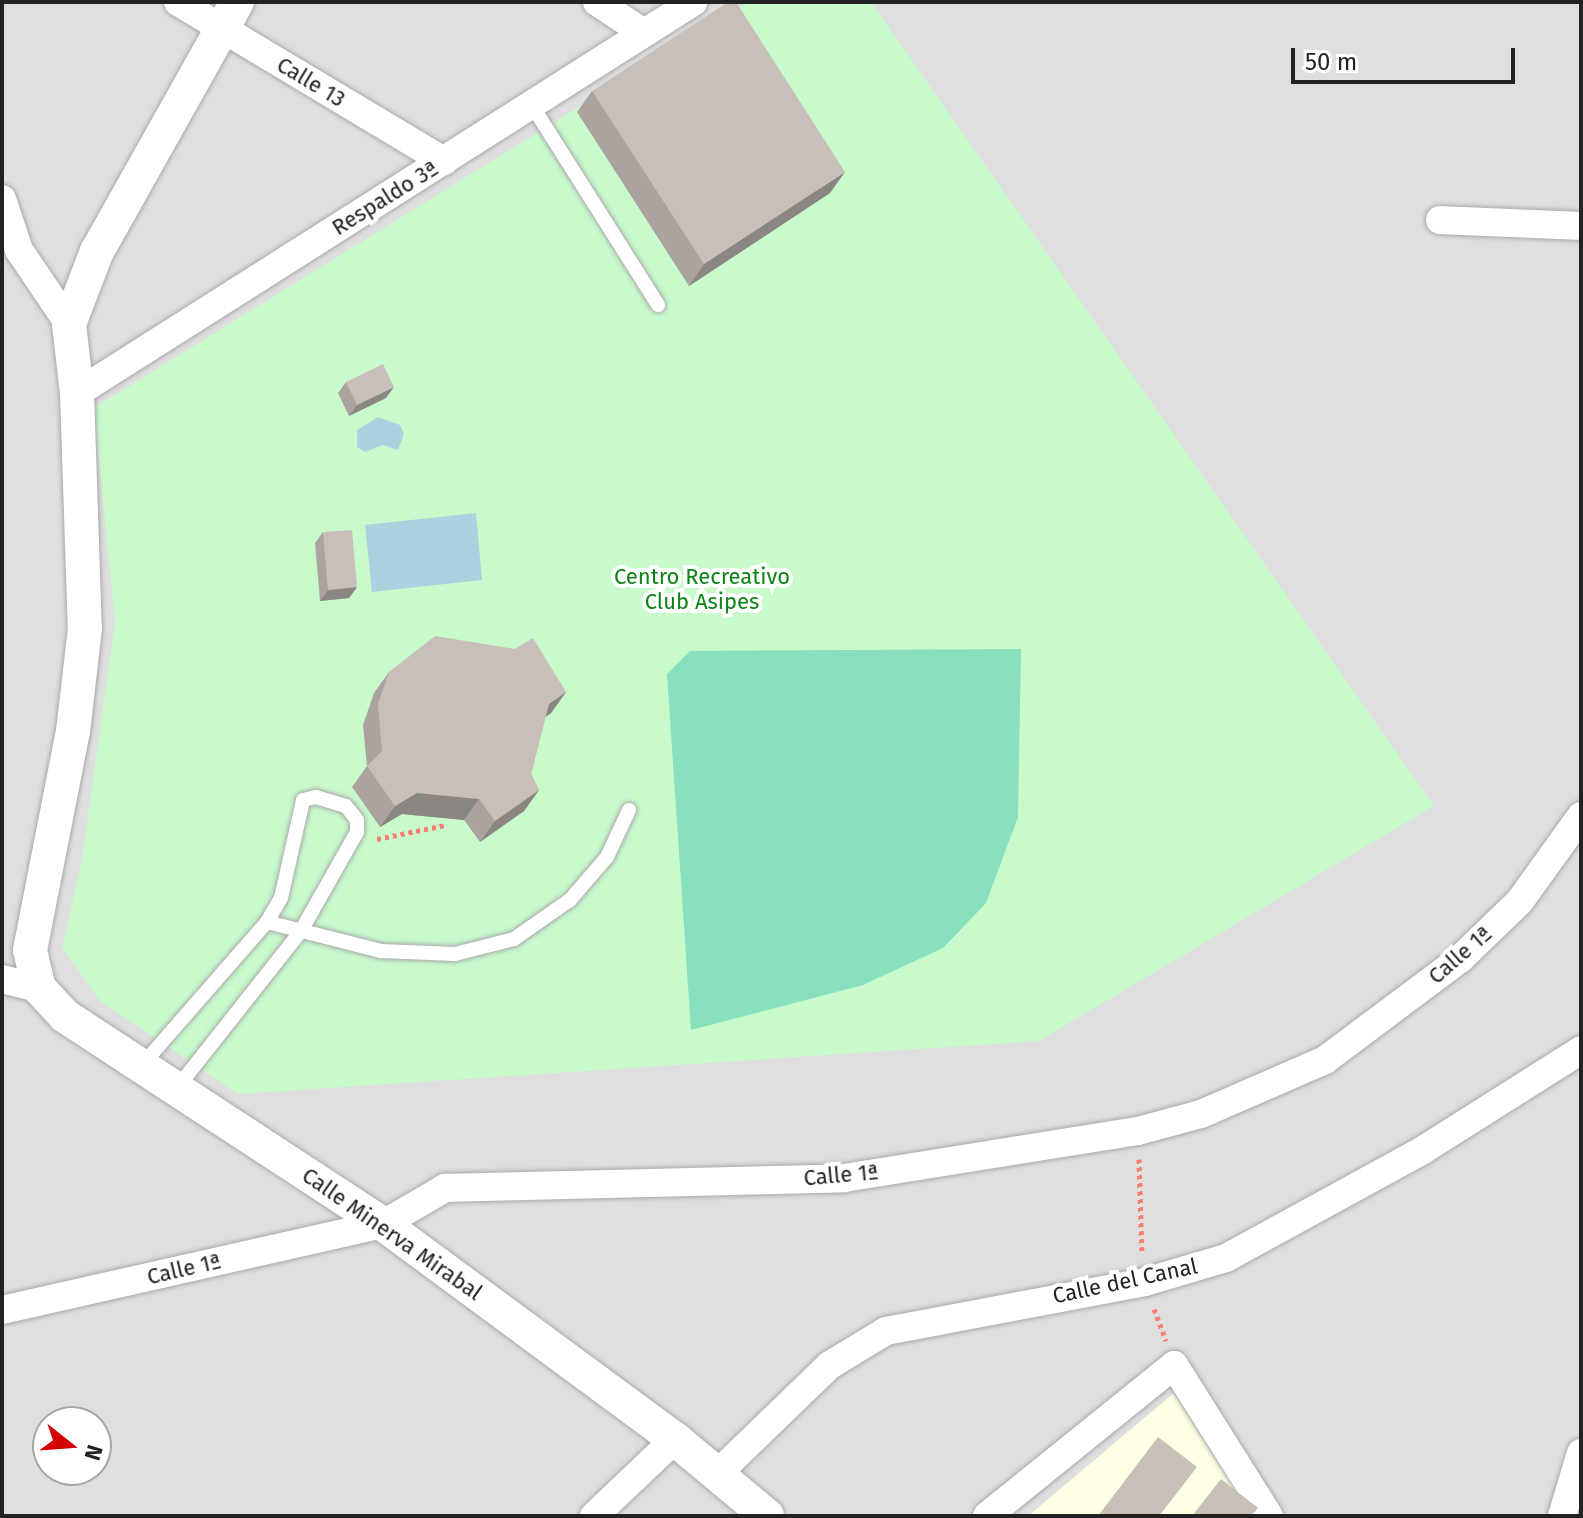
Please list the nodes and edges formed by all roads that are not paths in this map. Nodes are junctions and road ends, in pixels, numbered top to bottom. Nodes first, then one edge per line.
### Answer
1 (178, 2) edge
2 (597, 2) edge
3 (693, 2) edge
4 (230, 16) edge
5 (641, 31) junction
6 (531, 104) junction
7 (444, 161) junction
8 (2, 199) edge
9 (1440, 220) dead end
10 (1581, 226) edge
11 (658, 305) dead end
12 (69, 324) junction
13 (77, 393) junction
14 (629, 810) dead end
15 (1581, 816) edge
16 (267, 922) junction
17 (301, 931) junction
18 (2, 979) edge
19 (39, 988) junction
20 (143, 1064) junction
21 (1575, 1064) edge
22 (178, 1087) junction
23 (383, 1224) junction
24 (2, 1310) edge
25 (675, 1439) junction
26 (1581, 1453) edge
27 (717, 1474) junction
28 (594, 1516) edge
29 (767, 1516) edge
30 (987, 1516) edge
31 (1269, 1516) edge
32 (1562, 1516) edge

1 - 4 street, Calle 13
2 - 5 street
3 - 5 street, Respaldo 3ª
4 - 7 street, Calle 13
4 - 12 street
5 - 6 street, Respaldo 3ª
6 - 7 street, Respaldo 3ª
6 - 11 lane
7 - 13 street, Respaldo 3ª
8 - 12 street
9 - 10 street
12 - 13 street
13 - 19 street
14 - 17 lane
15 - 23 street, Calle 1ª
16 - 17 lane
16 - 17 lane
16 - 20 lane
17 - 22 lane
18 - 19 street
19 - 20 street, Calle Minerva Mirabal
20 - 22 street, Calle Minerva Mirabal
21 - 27 street, Calle del Canal
22 - 23 street, Calle Minerva Mirabal
23 - 24 street, Calle 1ª
23 - 25 street, Calle Minerva Mirabal
25 - 27 street, Calle Minerva Mirabal
25 - 28 street
26 - 32 street
27 - 29 street, Calle Minerva Mirabal
30 - 31 street

